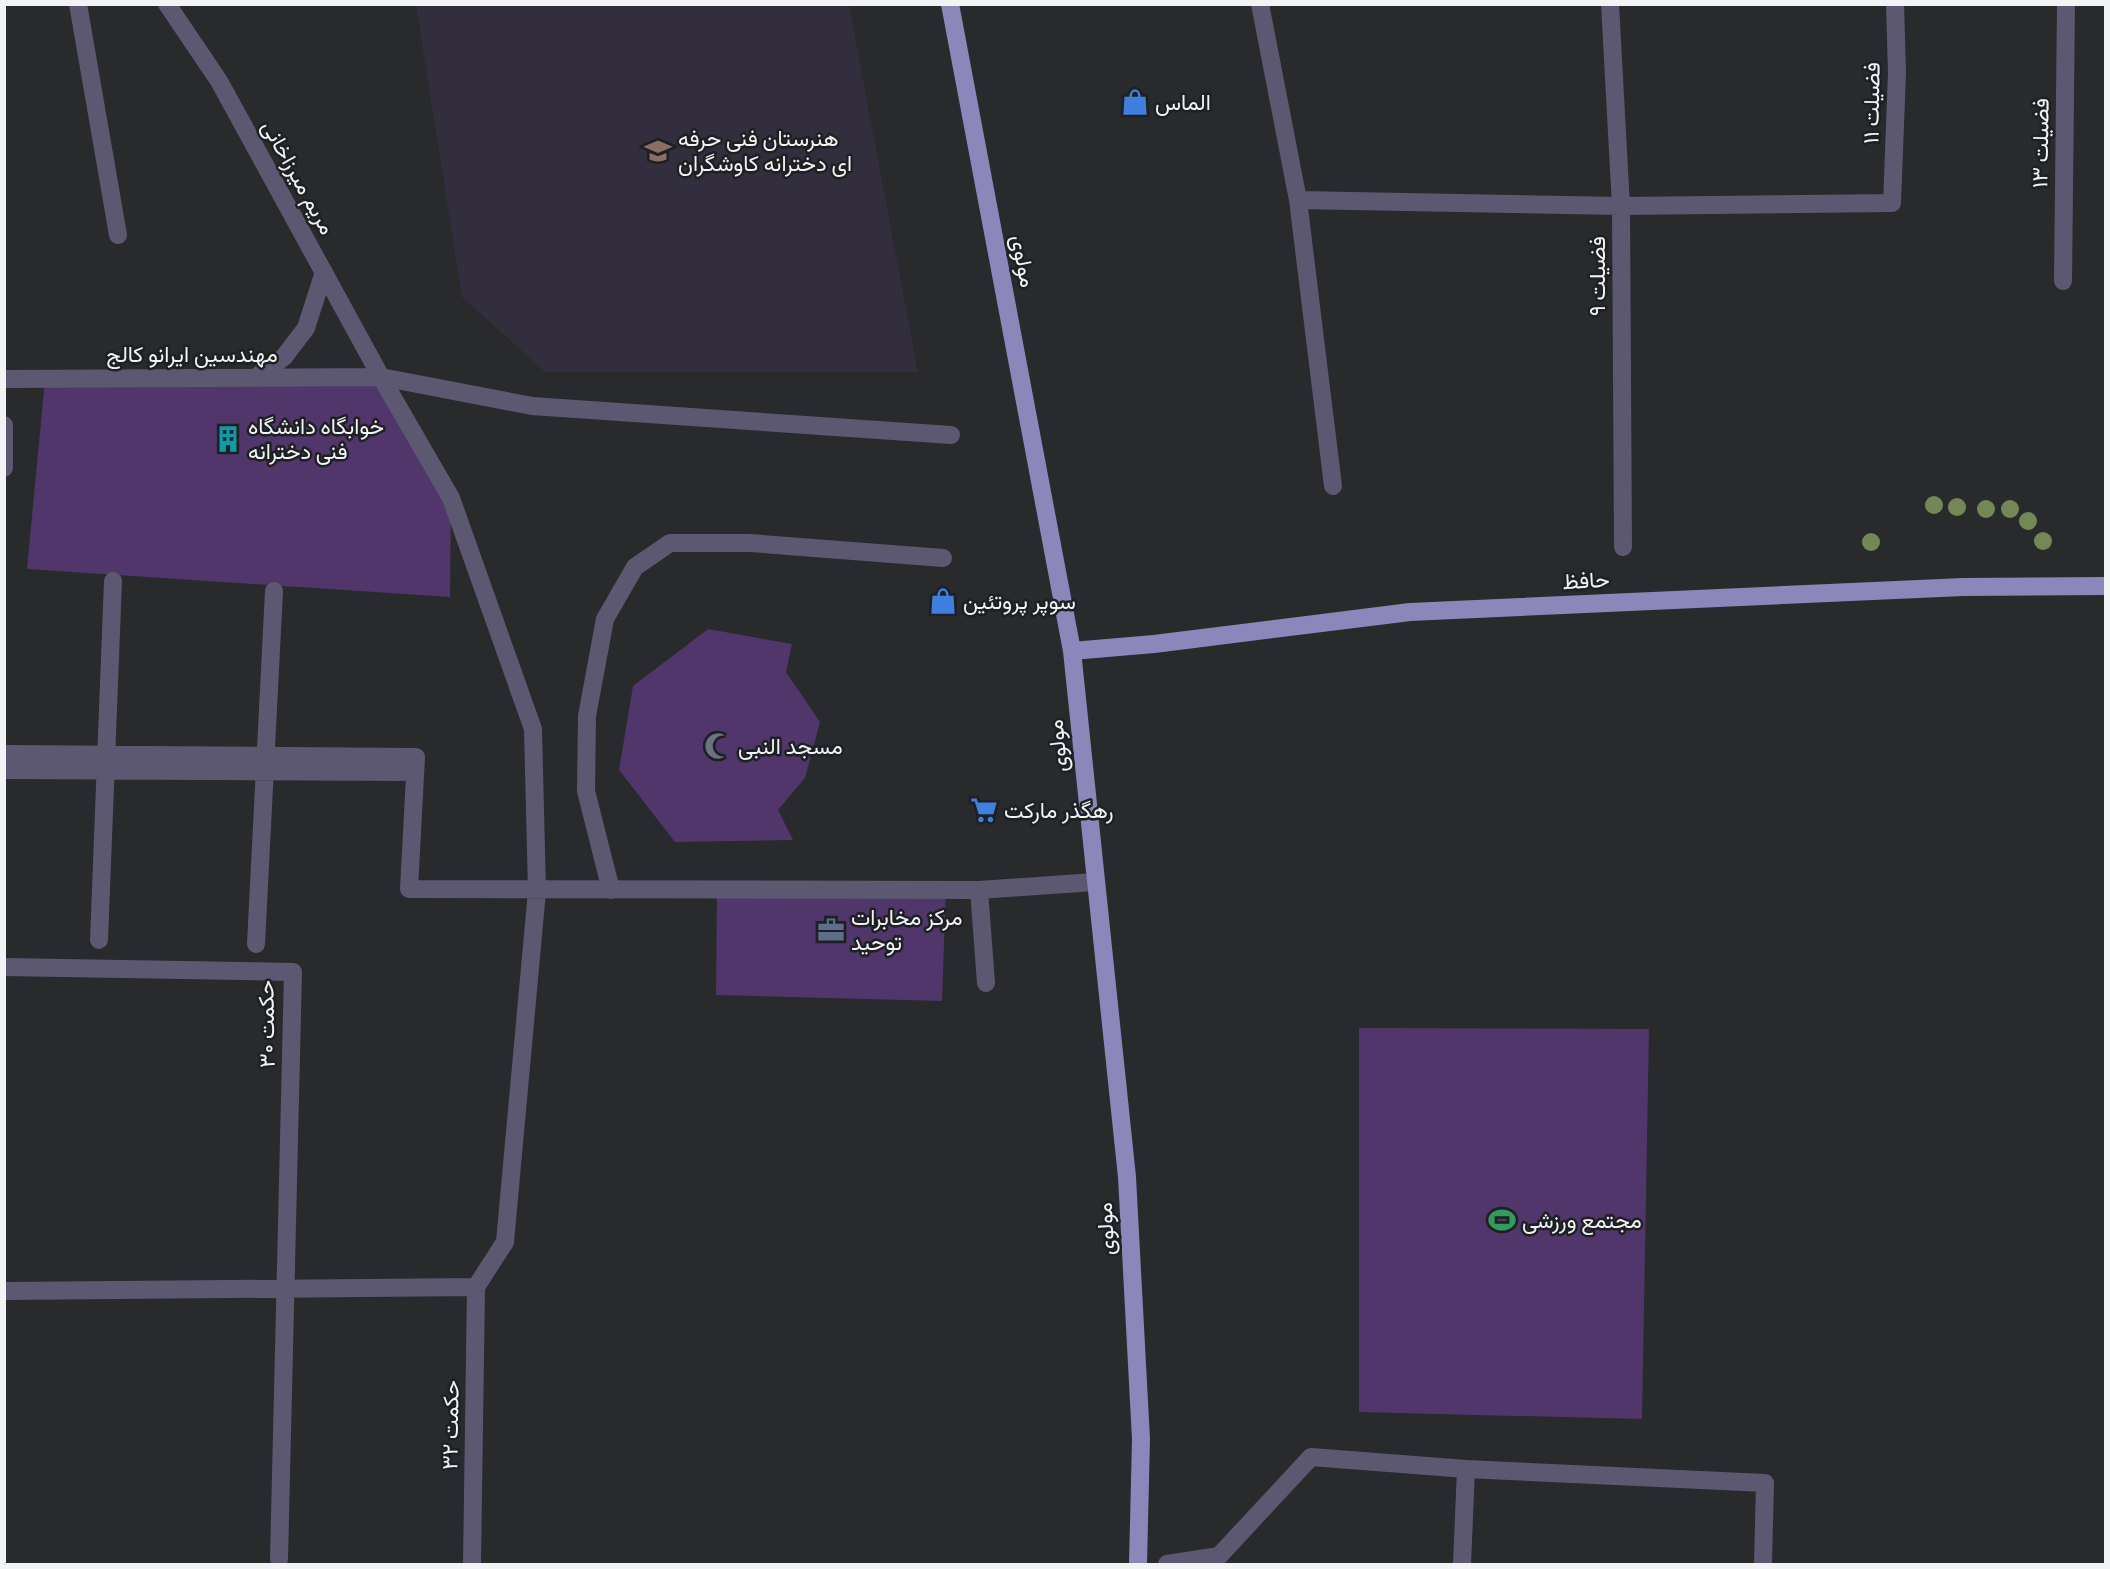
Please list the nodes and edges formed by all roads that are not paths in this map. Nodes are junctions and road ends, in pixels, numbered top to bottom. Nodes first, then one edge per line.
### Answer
1 (78, 4) edge
2 (167, 4) edge
3 (950, 4) edge
4 (1260, 4) edge
5 (1610, 4) edge
6 (1895, 4) edge
7 (2066, 4) edge
8 (1298, 200) junction
9 (1621, 206) junction
10 (118, 235) dead end
11 (324, 273) junction
12 (2063, 281) dead end
13 (381, 377) junction
14 (255, 378) junction
15 (4, 379) edge
16 (4, 425) edge
17 (951, 435) dead end
18 (5, 449) edge
19 (4, 468) edge
20 (1333, 486) dead end
21 (1623, 547) dead end
22 (943, 558) dead end
23 (113, 581) dead end
24 (2106, 586) edge
25 (274, 591) dead end
26 (1071, 651) junction
27 (4, 754) edge
28 (106, 763) junction
29 (265, 763) junction
30 (4, 770) edge
31 (1094, 882) junction
32 (611, 890) junction
33 (979, 890) junction
34 (537, 891) junction
35 (99, 940) dead end
36 (256, 944) dead end
37 (4, 967) edge
38 (986, 983) dead end
39 (476, 1287) junction
40 (286, 1288) junction
41 (4, 1291) edge
42 (1466, 1468) junction
43 (279, 1559) dead end
44 (472, 1564) edge
45 (1138, 1564) edge
46 (1167, 1564) edge
47 (1462, 1564) edge
48 (1763, 1564) edge

1 - 10 street
2 - 11 street, مریم میرزاخانی
3 - 26 main road, مولوی
4 - 8 street
5 - 9 street, فضیلت ۹
6 - 9 street, فضیلت ۱۱
7 - 12 street, فضیلت ۱۳
8 - 9 street
8 - 20 street
9 - 21 street, فضیلت ۹
11 - 13 street, مریم میرزاخانی
11 - 14 street
13 - 14 street, مهندسین ایرانو کالج
13 - 17 street, مهندسین ایرانو کالج
13 - 34 street, مریم میرزاخانی
14 - 15 street, مهندسین ایرانو کالج
16 - 18 street
18 - 19 street
22 - 32 street
23 - 28 street
24 - 26 main road, حافظ
25 - 29 street
26 - 31 main road, مولوی
27 - 28 street
28 - 29 street
28 - 30 street
28 - 35 street
29 - 34 street
29 - 36 street
31 - 33 street
31 - 45 main road, مولوی
32 - 33 street
32 - 34 street
33 - 38 street
34 - 39 street, مریم میرزاخانی
37 - 40 street, حکمت ۳۰
39 - 40 street
39 - 44 street, حکمت ۳۲
40 - 41 street
40 - 43 street
42 - 46 street
42 - 47 street
42 - 48 street

